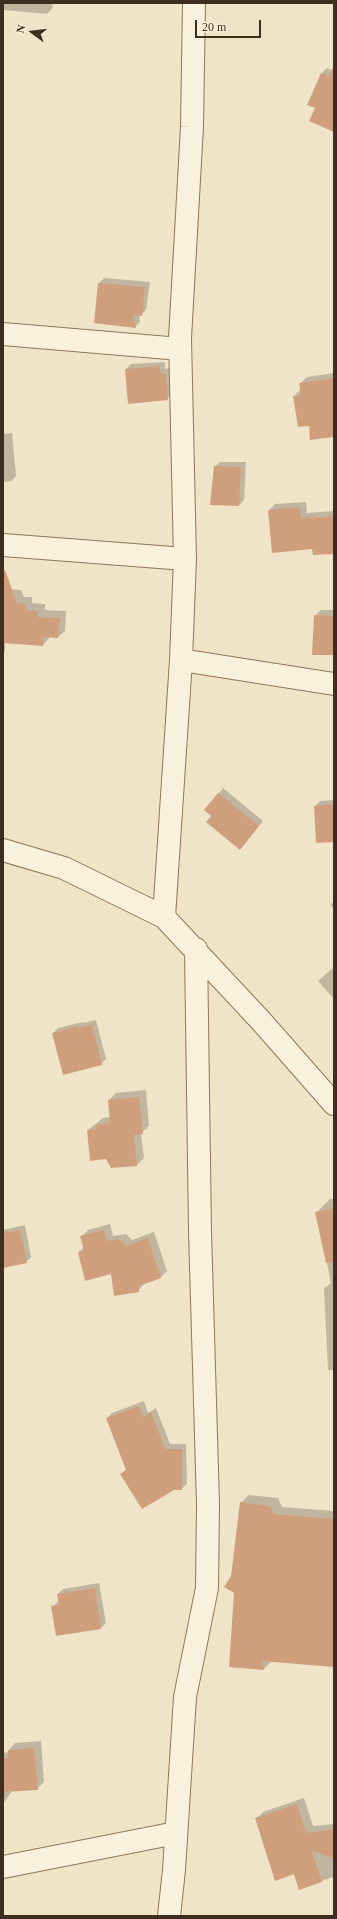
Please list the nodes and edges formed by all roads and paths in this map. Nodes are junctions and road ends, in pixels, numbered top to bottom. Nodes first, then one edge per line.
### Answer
1 (194, 3) edge
2 (3, 334) edge
3 (180, 349) junction
4 (3, 545) edge
5 (185, 559) junction
6 (181, 660) junction
7 (334, 684) edge
8 (3, 850) edge
9 (164, 917) junction
10 (196, 949) junction
11 (334, 1104) edge
12 (176, 1833) junction
13 (3, 1867) edge
14 (169, 1916) edge

1 - 3 street
2 - 3 street
3 - 5 street
4 - 5 street
5 - 6 street
6 - 7 street
6 - 9 street
8 - 9 street
9 - 10 street
10 - 11 street
10 - 12 street
12 - 13 street
12 - 14 street

